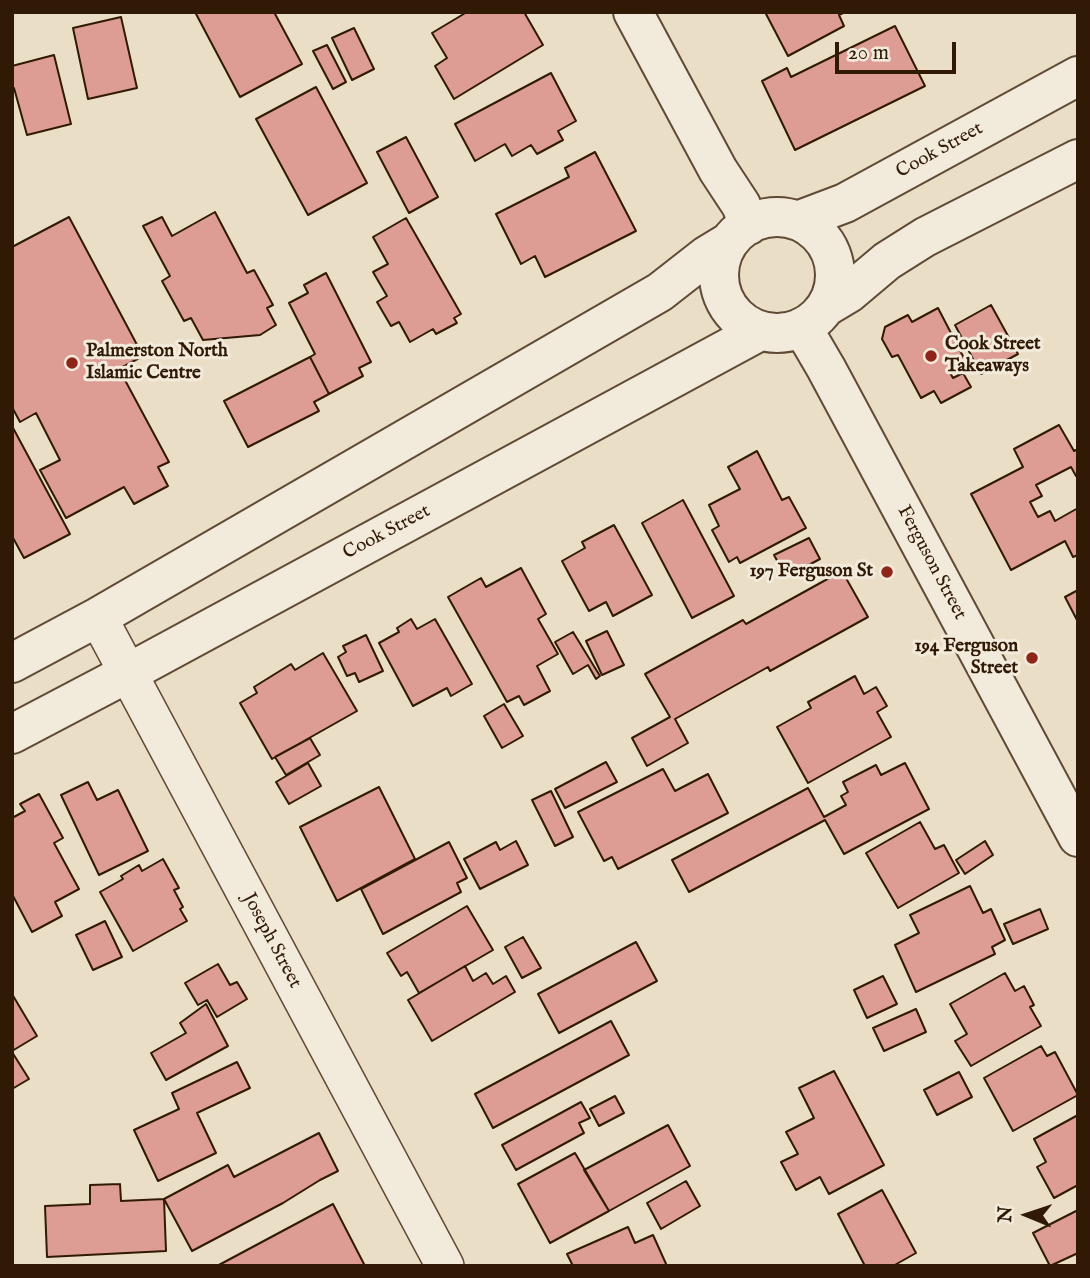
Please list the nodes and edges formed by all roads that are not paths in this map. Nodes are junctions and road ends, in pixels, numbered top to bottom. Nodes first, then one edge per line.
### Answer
1 (633, 12) edge
2 (1078, 76) edge
3 (1078, 159) edge
4 (800, 220) junction
5 (738, 234) junction
6 (815, 316) junction
7 (760, 331) junction
8 (97, 617) junction
9 (12, 663) edge
10 (128, 673) junction
11 (12, 734) edge
12 (1078, 837) edge
13 (445, 1266) edge

1 - 5 street
2 - 4 street, Cook Street
3 - 6 street
4 - 5 street
4 - 6 street
5 - 7 street
5 - 8 street
6 - 7 street
6 - 12 street, Ferguson Street
7 - 10 street, Cook Street
8 - 9 street
8 - 10 street, Joseph Street
10 - 11 street, Cook Street
10 - 13 street, Joseph Street

